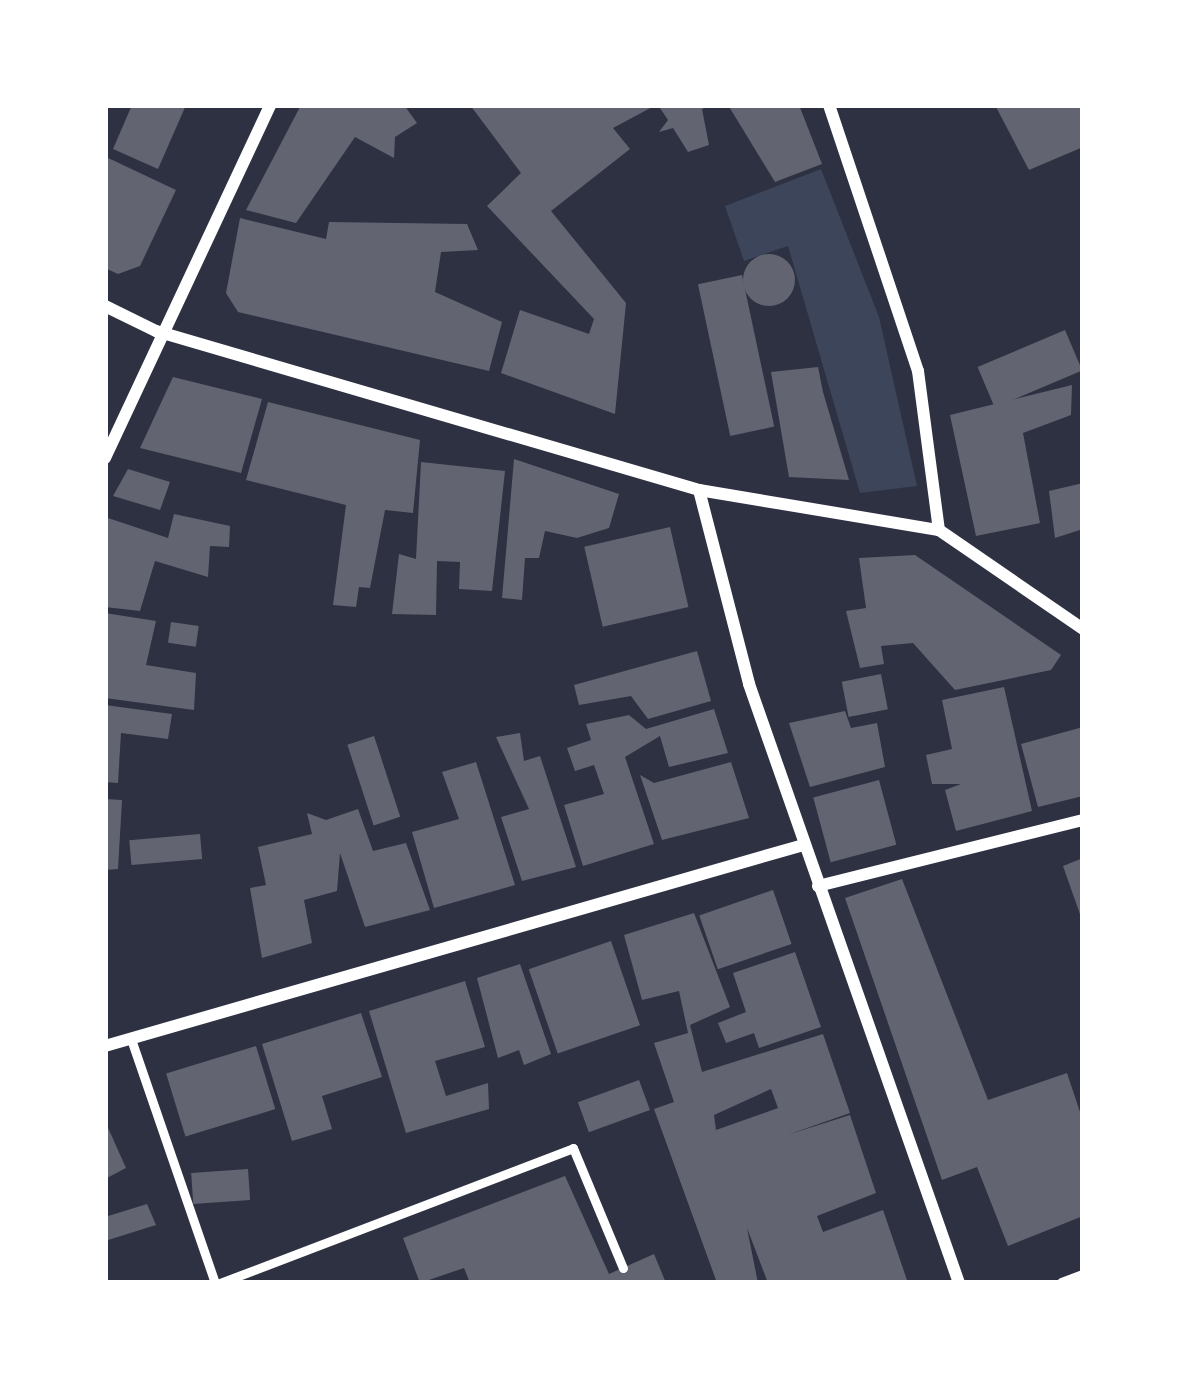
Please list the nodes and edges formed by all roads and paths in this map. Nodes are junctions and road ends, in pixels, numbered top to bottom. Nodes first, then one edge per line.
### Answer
1 (270, 105) edge
2 (830, 105) edge
3 (105, 306) edge
4 (156, 331) junction
5 (105, 458) edge
6 (699, 490) junction
7 (939, 530) junction
8 (1083, 628) edge
9 (1083, 820) edge
10 (803, 845) junction
11 (818, 886) junction
12 (133, 1042) junction
13 (105, 1046) edge
14 (623, 1268) dead end
15 (1083, 1275) edge
16 (217, 1283) edge
17 (959, 1283) edge
18 (1062, 1283) edge

1 - 4 street
2 - 7 street
3 - 4 street
4 - 5 street
4 - 6 street
6 - 7 street
6 - 10 street
7 - 8 street
9 - 11 street
10 - 11 street
10 - 12 street
11 - 17 street
12 - 13 street
12 - 16 lane
14 - 16 lane
15 - 18 street

